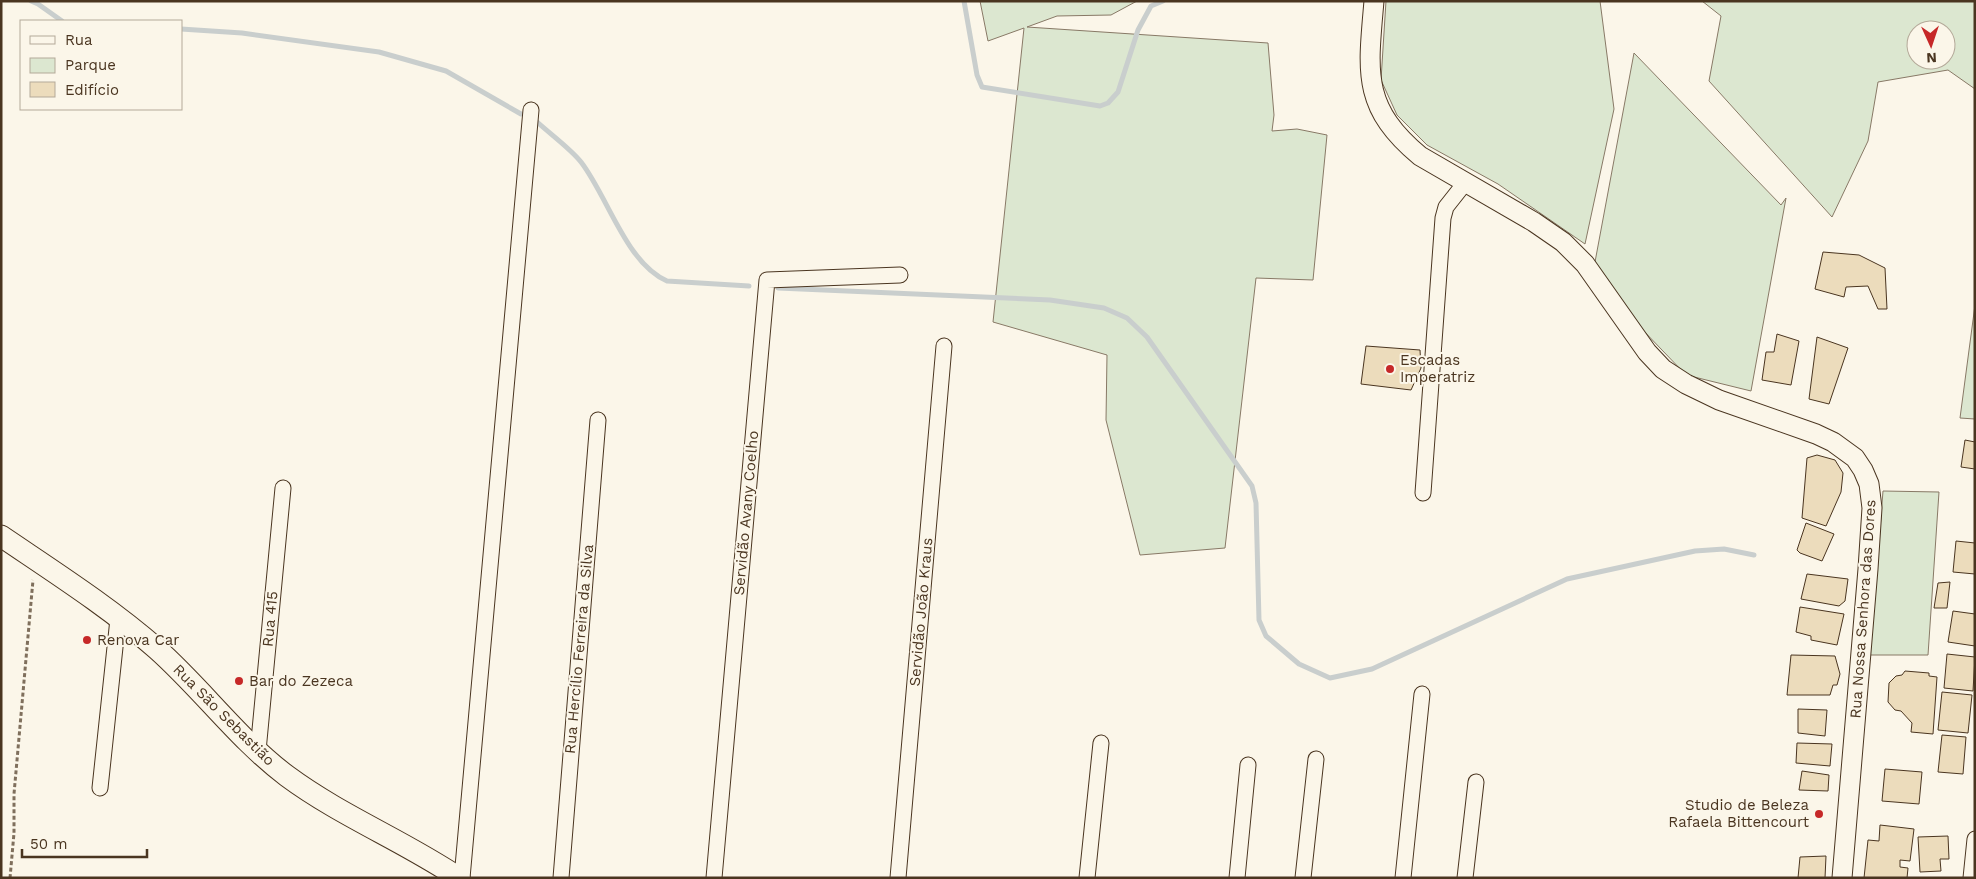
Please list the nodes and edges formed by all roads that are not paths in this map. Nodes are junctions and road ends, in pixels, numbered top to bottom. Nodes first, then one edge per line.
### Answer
1 (1374, 1) edge
2 (531, 110) dead end
3 (1465, 183) junction
4 (900, 275) dead end
5 (944, 346) dead end
6 (598, 420) dead end
7 (283, 488) dead end
8 (1423, 493) dead end
9 (1, 536) edge
10 (118, 619) junction
11 (1422, 694) dead end
12 (1101, 743) dead end
13 (258, 751) junction
14 (1316, 759) dead end
15 (1248, 765) dead end
16 (1476, 782) dead end
17 (100, 788) dead end
18 (1975, 839) edge
19 (461, 878) edge
20 (561, 878) edge
21 (714, 878) edge
22 (898, 878) edge
23 (1087, 878) edge
24 (1237, 878) edge
25 (1302, 878) edge
26 (1402, 878) edge
27 (1465, 878) edge
28 (1842, 878) edge
29 (1971, 878) edge

1 - 3 street, Rua Nossa Senhora das Dores
2 - 19 street
3 - 8 street
3 - 28 street, Rua Nossa Senhora das Dores
4 - 21 street, Servidão Avany Coelho
5 - 22 street, Servidão João Kraus
6 - 20 street, Rua Hercílio Ferreira da Silva
7 - 13 street, Rua 415
9 - 10 main road, Rua São Sebastião
10 - 13 main road, Rua São Sebastião
10 - 17 street
11 - 26 street
12 - 23 street
13 - 19 main road, Rua São Sebastião
14 - 25 street
15 - 24 street
16 - 27 street
18 - 29 street

